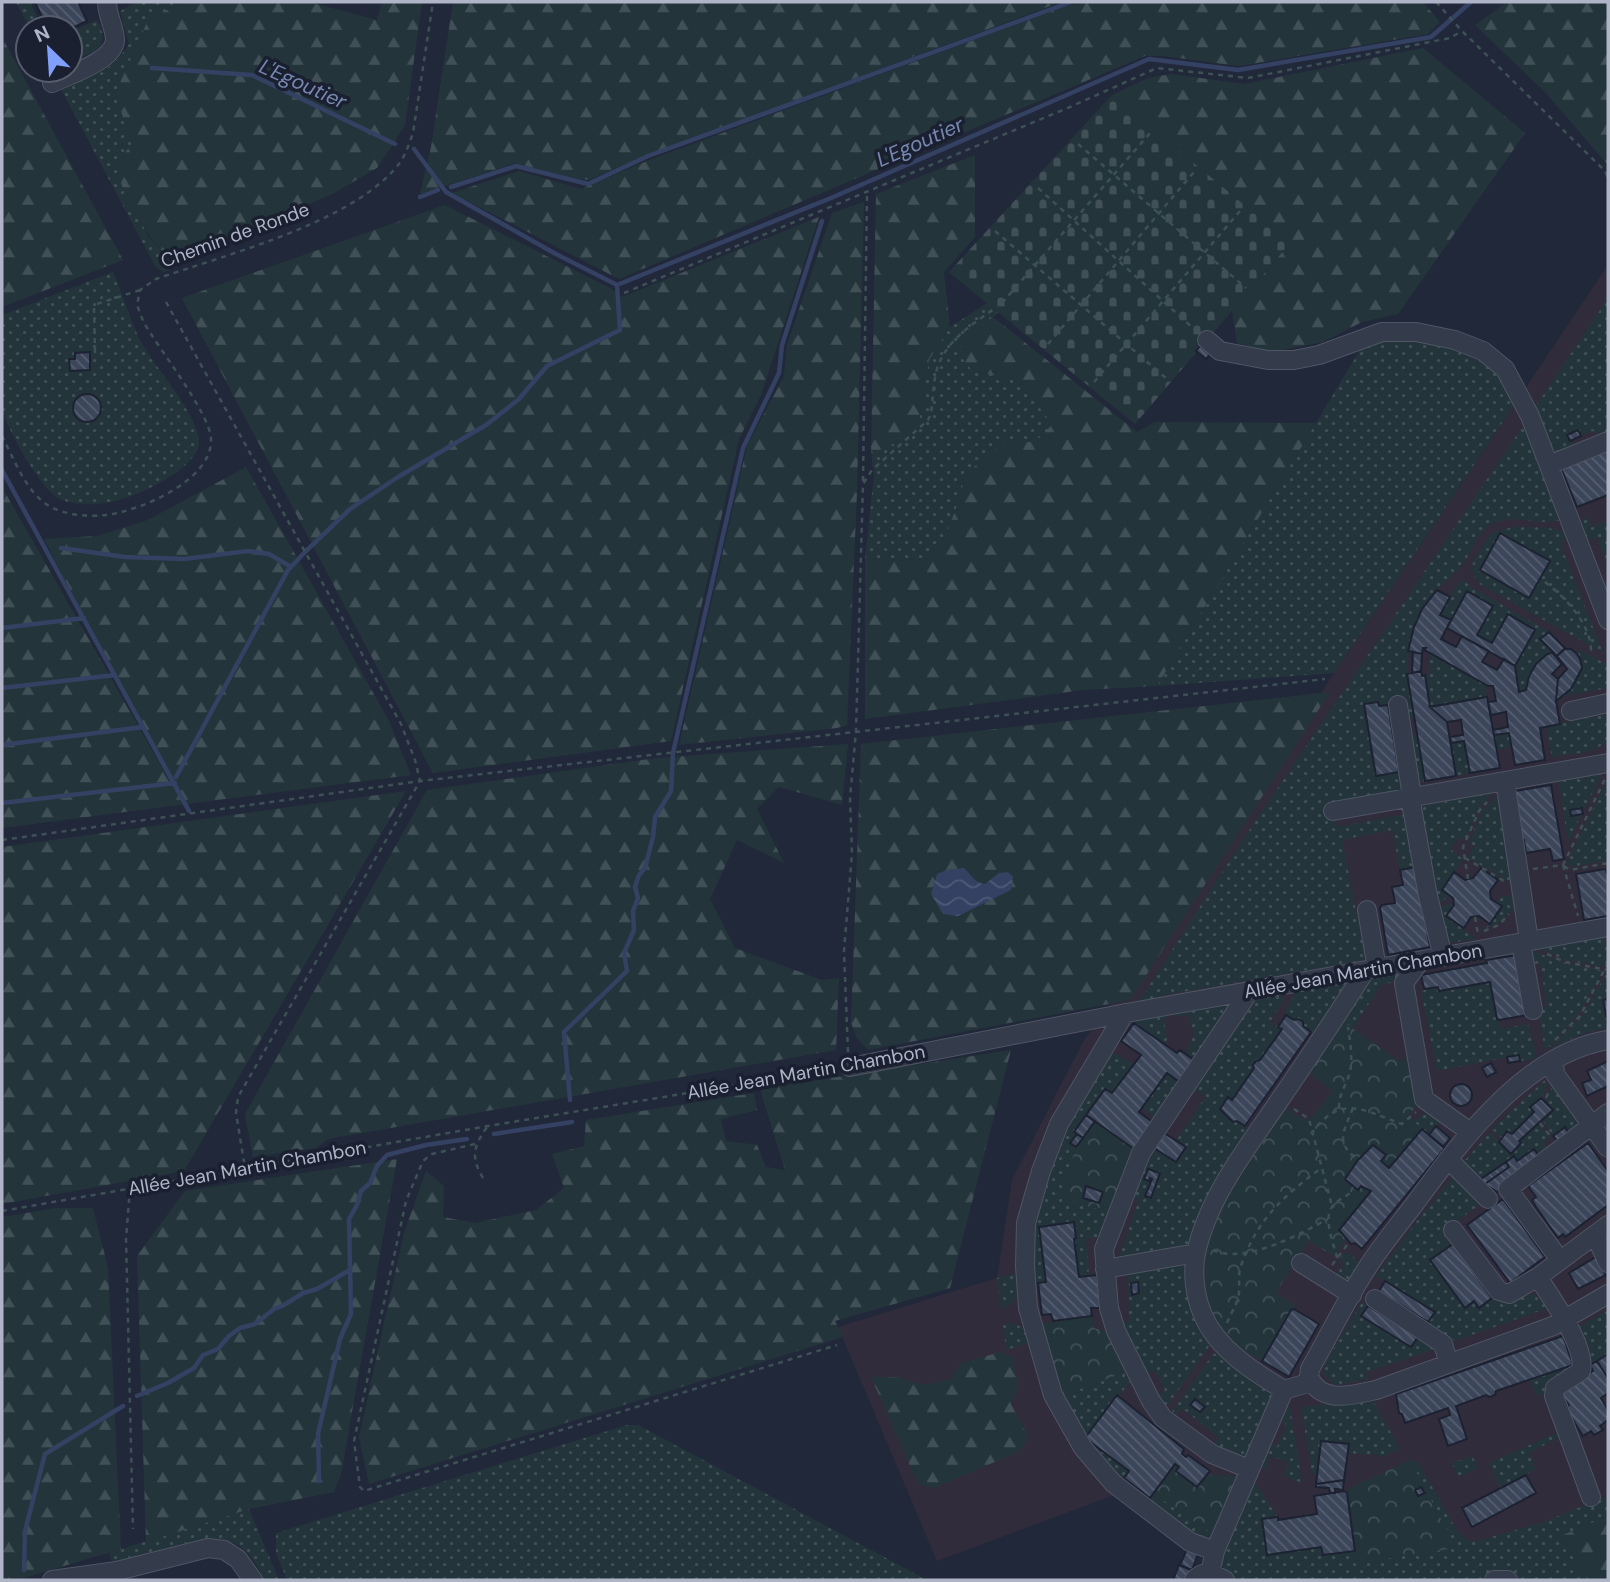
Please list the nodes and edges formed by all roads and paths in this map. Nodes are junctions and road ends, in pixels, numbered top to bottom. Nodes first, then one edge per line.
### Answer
1 (107, 2) edge
2 (433, 2) edge
3 (1436, 2) edge
4 (1462, 31) junction
5 (84, 68) edge
6 (1150, 133) dead end
7 (1079, 144) dead end
8 (1194, 172) dead end
9 (1114, 174) junction
10 (1608, 178) edge
11 (1038, 187) dead end
12 (867, 192) junction
13 (1240, 211) dead end
14 (1159, 213) junction
15 (1074, 220) junction
16 (995, 232) dead end
17 (1205, 253) junction
18 (1119, 260) junction
19 (1035, 265) junction
20 (1246, 288) dead end
21 (140, 290) junction
22 (624, 293) dead end
23 (1164, 301) junction
24 (166, 302) dead end
25 (1002, 303) dead end
26 (1081, 305) junction
27 (994, 309) dead end
28 (1207, 340) joint
29 (1048, 344) dead end
30 (1126, 344) junction
31 (95, 353) dead end
32 (1167, 379) dead end
33 (1094, 382) dead end
34 (2, 436) edge
35 (1608, 441) edge
36 (1549, 465) junction
37 (863, 484) junction
38 (1545, 582) dead end
39 (1608, 620) edge
40 (1591, 652) dead end
41 (1325, 679) dead end
42 (1608, 703) edge
43 (1398, 705) dead end
44 (1571, 711) dead end
45 (856, 732) junction
46 (1608, 763) edge
47 (1608, 773) edge
48 (420, 781) junction
49 (1505, 781) junction
50 (1411, 797) junction
51 (1488, 801) dead end
52 (1334, 811) dead end
53 (2, 840) edge
54 (1465, 858) junction
55 (1608, 863) edge
56 (1563, 865) junction
57 (1519, 871) junction
58 (1468, 879) dead end
59 (1523, 898) junction
60 (1367, 910) dead end
61 (1608, 927) edge
62 (1582, 932) junction
63 (1478, 934) dead end
64 (1525, 942) junction
65 (1443, 957) junction
66 (1420, 961) junction
67 (1608, 963) edge
68 (1607, 969) edge
69 (1371, 970) junction
70 (1249, 992) junction
71 (1534, 1010) dead end
72 (1125, 1013) junction
73 (1347, 1026) dead end
74 (1608, 1040) edge
75 (1553, 1054) junction
76 (850, 1066) junction
77 (1279, 1100) junction
78 (1429, 1102) junction
79 (1339, 1108) junction
80 (1353, 1108) junction
81 (1608, 1113) edge
82 (488, 1126) junction
83 (1592, 1126) junction
84 (1470, 1132) junction
85 (1311, 1134) junction
86 (475, 1144) junction
87 (1608, 1148) edge
88 (1356, 1158) dead end
89 (1448, 1159) junction
90 (1321, 1167) junction
91 (245, 1168) junction
92 (483, 1178) dead end
93 (130, 1188) junction
94 (1354, 1190) dead end
95 (1488, 1199) dead end
96 (1332, 1206) junction
97 (2, 1211) edge
98 (1328, 1219) junction
99 (1453, 1230) dead end
100 (1602, 1230) edge
101 (1347, 1245) dead end
102 (1198, 1248) junction
103 (1246, 1254) junction
104 (1337, 1258) junction
105 (1560, 1260) junction
106 (1301, 1263) dead end
107 (1608, 1263) edge
108 (1105, 1269) junction
109 (1323, 1277) junction
110 (1538, 1277) junction
111 (1608, 1294) edge
112 (1352, 1295) junction
113 (1375, 1299) dead end
114 (1565, 1321) junction
115 (1218, 1341) junction
116 (837, 1345) dead end
117 (1449, 1364) junction
118 (1311, 1382) junction
119 (1284, 1390) junction
120 (1249, 1469) junction
121 (1591, 1497) dead end
122 (133, 1529) dead end
123 (1215, 1551) junction
124 (1210, 1578) edge
125 (52, 1580) edge
126 (253, 1580) edge
127 (1494, 1580) edge
128 (1508, 1580) edge

1 - 5 street
2 - 21 path, Chemin de Ronde
3 - 4 path
4 - 10 path
4 - 12 path
6 - 9 path
7 - 9 path
8 - 14 path
9 - 14 path
9 - 15 path
11 - 15 path
12 - 22 path
12 - 37 path
13 - 17 path
14 - 17 path
14 - 18 path
15 - 18 path
15 - 19 path
16 - 19 path
17 - 20 path
17 - 23 path
18 - 23 path
18 - 26 path
19 - 25 path
19 - 26 path
21 - 31 path, Chemin de Ronde
21 - 34 path
23 - 28 path
23 - 30 path
24 - 48 path
26 - 29 path
26 - 30 path
27 - 37 path
28 - 36 street
30 - 32 path
30 - 33 path
35 - 36 street
36 - 39 street
37 - 45 path
38 - 40 path
41 - 45 path
42 - 44 street
43 - 50 street
45 - 48 path
45 - 76 path
46 - 49 street
47 - 56 path
48 - 53 path
48 - 91 path
49 - 50 street
49 - 57 street
50 - 52 street
50 - 65 street
51 - 54 path
54 - 58 path
54 - 59 path
55 - 56 path
56 - 57 path
56 - 62 path
57 - 59 street
59 - 63 path
59 - 64 street
60 - 69 street
61 - 62 street, Allée Jean Martin Chambon
62 - 64 street, Allée Jean Martin Chambon
64 - 65 street, Allée Jean Martin Chambon
64 - 68 path
64 - 71 street
65 - 66 street, Allée Jean Martin Chambon
66 - 69 street, Allée Jean Martin Chambon
66 - 78 street
67 - 68 path
68 - 75 path
69 - 70 street, Allée Jean Martin Chambon
69 - 77 street
70 - 72 street, Allée Jean Martin Chambon
70 - 108 street
72 - 76 street, Allée Jean Martin Chambon
72 - 123 street
73 - 79 path
74 - 75 street
75 - 83 street
75 - 84 street
76 - 82 path, Allée Jean Martin Chambon
77 - 85 path
77 - 102 street
78 - 80 path
78 - 84 street
79 - 80 path
79 - 85 path
80 - 88 path
81 - 83 street
82 - 86 path
82 - 91 path, Allée Jean Martin Chambon
83 - 87 street
83 - 105 street
84 - 89 street
85 - 90 path
86 - 92 path
86 - 116 path
89 - 95 street
89 - 112 street
90 - 96 path
90 - 103 path
91 - 93 path, Allée Jean Martin Chambon
93 - 97 path, Allée Jean Martin Chambon
93 - 122 path
94 - 96 path
96 - 98 path
98 - 103 path
98 - 104 path
99 - 110 street
100 - 105 street
100 - 107 street
101 - 104 path
102 - 103 path
102 - 108 street
102 - 115 street
103 - 115 path
104 - 109 path
105 - 110 street
106 - 109 street
108 - 120 street
109 - 112 street
110 - 114 street
111 - 114 street
112 - 118 street
113 - 117 street
114 - 117 street
114 - 121 street
115 - 119 street
117 - 118 street
118 - 119 street
119 - 120 street
120 - 123 street
123 - 124 street
125 - 126 street
127 - 128 street

